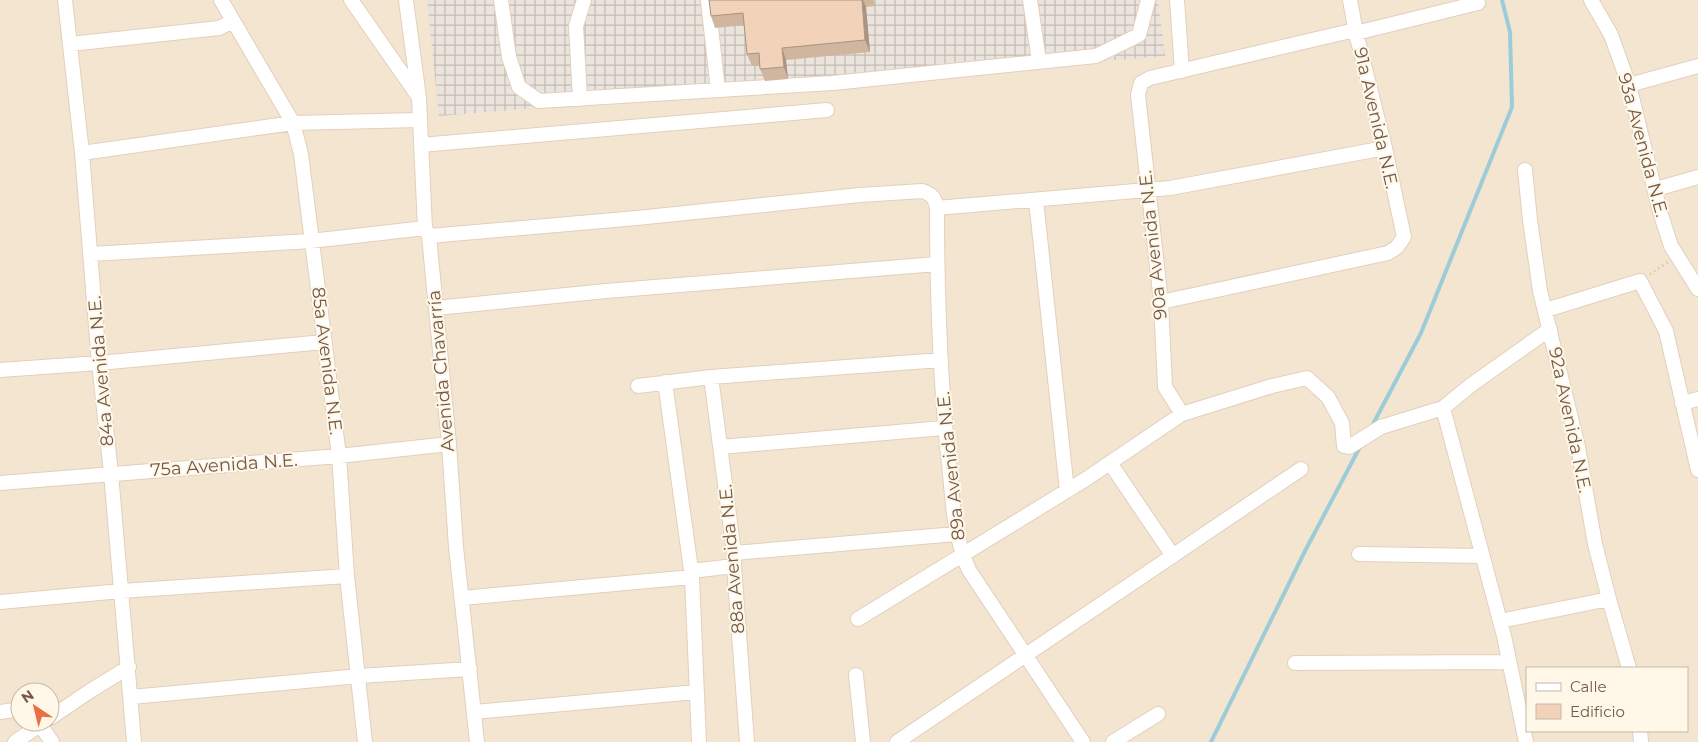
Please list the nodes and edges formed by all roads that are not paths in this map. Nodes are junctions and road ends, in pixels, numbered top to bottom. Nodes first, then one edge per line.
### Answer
1 (65, 0) edge
2 (221, 0) edge
3 (352, 0) edge
4 (406, 0) edge
5 (501, 0) edge
6 (584, 0) edge
7 (1030, 0) edge
8 (1148, 0) edge
9 (1177, 0) edge
10 (1350, 0) edge
11 (1591, 0) edge
12 (708, 1) edge
13 (1478, 3) dead end
14 (1450, 4) edge
15 (233, 20) junction
16 (1356, 33) junction
17 (70, 44) junction
18 (1039, 61) junction
19 (1698, 66) edge
20 (1182, 70) junction
21 (1629, 85) junction
22 (718, 90) junction
23 (419, 98) junction
24 (580, 99) junction
25 (827, 110) dead end
26 (419, 120) junction
27 (293, 123) junction
28 (420, 145) junction
29 (1385, 148) junction
30 (82, 153) junction
31 (1525, 170) dead end
32 (1698, 177) edge
33 (1656, 189) junction
34 (1147, 190) junction
35 (1036, 200) junction
36 (937, 208) junction
37 (427, 232) junction
38 (311, 240) junction
39 (91, 254) junction
40 (937, 264) junction
41 (1698, 289) edge
42 (1161, 302) junction
43 (436, 308) junction
44 (1546, 310) junction
45 (1550, 329) junction
46 (324, 342) junction
47 (941, 360) junction
48 (99, 363) junction
49 (0, 370) edge
50 (711, 377) junction
51 (665, 382) junction
52 (638, 386) dead end
53 (1698, 398) edge
54 (1682, 403) junction
55 (1443, 408) junction
56 (1182, 414) junction
57 (944, 428) junction
58 (448, 444) junction
59 (720, 447) junction
60 (339, 456) junction
61 (1110, 463) junction
62 (1301, 468) dead end
63 (1698, 470) edge
64 (111, 473) junction
65 (0, 483) edge
66 (1067, 490) junction
67 (956, 534) junction
68 (1359, 554) dead end
69 (962, 555) junction
70 (1173, 556) junction
71 (1483, 556) junction
72 (734, 560) junction
73 (691, 574) junction
74 (347, 576) junction
75 (121, 592) junction
76 (462, 598) junction
77 (1609, 599) junction
78 (0, 602) edge
79 (858, 619) dead end
80 (1500, 620) junction
81 (1025, 657) junction
82 (1509, 662) junction
83 (1295, 663) dead end
84 (129, 667) junction
85 (1629, 667) edge
86 (470, 669) junction
87 (856, 675) dead end
88 (358, 676) junction
89 (696, 692) junction
90 (130, 697) junction
91 (60, 711) edge
92 (474, 712) junction
93 (1158, 714) dead end
94 (29, 732) edge
95 (15, 742) edge
96 (134, 742) edge
97 (365, 742) edge
98 (478, 742) edge
99 (699, 742) edge
100 (747, 742) edge
101 (863, 742) edge
102 (897, 742) edge
103 (1083, 742) edge
104 (1113, 742) edge
105 (1526, 742) edge

1 - 17 street, 84a Avenida N.E.
2 - 15 street, 85a Avenida N.E.
3 - 23 street
4 - 23 street, Avenida Chavarría
5 - 24 street
6 - 24 street
7 - 18 street
8 - 18 street
9 - 20 street
10 - 16 street, 91a Avenida N.E.
11 - 21 street, 93a Avenida N.E.
12 - 22 street
13 - 14 street
14 - 16 street
15 - 17 street
15 - 27 street, 85a Avenida N.E.
16 - 20 street
16 - 29 street, 91a Avenida N.E.
17 - 30 street, 84a Avenida N.E.
18 - 22 street
19 - 21 street
20 - 34 street, 90a Avenida N.E.
21 - 33 street, 93a Avenida N.E.
22 - 24 street
23 - 26 street, Avenida Chavarría
25 - 28 street
26 - 27 street
26 - 28 street, Avenida Chavarría
27 - 30 street
27 - 38 street, 85a Avenida N.E.
28 - 37 street, Avenida Chavarría
29 - 34 street
29 - 42 street, 91a Avenida N.E.
30 - 39 street, 84a Avenida N.E.
31 - 44 street, 92a Avenida N.E.
32 - 33 street
33 - 41 street, 93a Avenida N.E.
34 - 35 street
34 - 42 street, 90a Avenida N.E.
35 - 36 street
35 - 66 street
36 - 37 street
36 - 40 street, 89a Avenida N.E.
37 - 38 street
37 - 43 street, Avenida Chavarría
38 - 39 street
38 - 46 street, 85a Avenida N.E.
39 - 48 street, 84a Avenida N.E.
40 - 43 street
40 - 47 street, 89a Avenida N.E.
42 - 56 street, 90a Avenida N.E.
43 - 58 street, Avenida Chavarría
44 - 45 street, 92a Avenida N.E.
44 - 54 street
45 - 55 street
45 - 77 street, 92a Avenida N.E.
46 - 48 street
46 - 60 street, 85a Avenida N.E.
47 - 50 street
47 - 57 street, 89a Avenida N.E.
48 - 49 street
48 - 64 street, 84a Avenida N.E.
50 - 51 street
50 - 59 street, 88a Avenida N.E.
51 - 52 street
51 - 73 street
53 - 54 street
54 - 63 street
55 - 56 street
55 - 71 street
56 - 61 street
57 - 59 street
57 - 67 street, 89a Avenida N.E.
58 - 60 street, 75a Avenida N.E.
58 - 76 street, Avenida Chavarría
59 - 72 street, 88a Avenida N.E.
60 - 64 street, 75a Avenida N.E.
60 - 74 street, 85a Avenida N.E.
61 - 66 street
61 - 70 street
62 - 70 street
64 - 65 street, 75a Avenida N.E.
64 - 75 street, 84a Avenida N.E.
66 - 69 street
67 - 69 street, 89a Avenida N.E.
67 - 72 street
68 - 71 street
69 - 79 street
69 - 81 street, 89a Avenida N.E.
70 - 81 street
71 - 80 street
72 - 73 street
72 - 100 street, 88a Avenida N.E.
73 - 76 street
73 - 89 street
74 - 75 street
74 - 88 street, 85a Avenida N.E.
75 - 78 street
75 - 84 street, 84a Avenida N.E.
76 - 86 street, Avenida Chavarría
77 - 80 street
77 - 85 street, 92a Avenida N.E.
80 - 82 street
81 - 102 street
81 - 103 street, 89a Avenida N.E.
82 - 83 street
82 - 105 street
84 - 90 street, 84a Avenida N.E.
84 - 91 street
86 - 88 street
86 - 92 street, Avenida Chavarría
87 - 101 street
88 - 90 street
88 - 97 street, 85a Avenida N.E.
89 - 92 street
89 - 99 street
90 - 96 street, 84a Avenida N.E.
92 - 98 street, Avenida Chavarría
93 - 104 street
94 - 95 street

